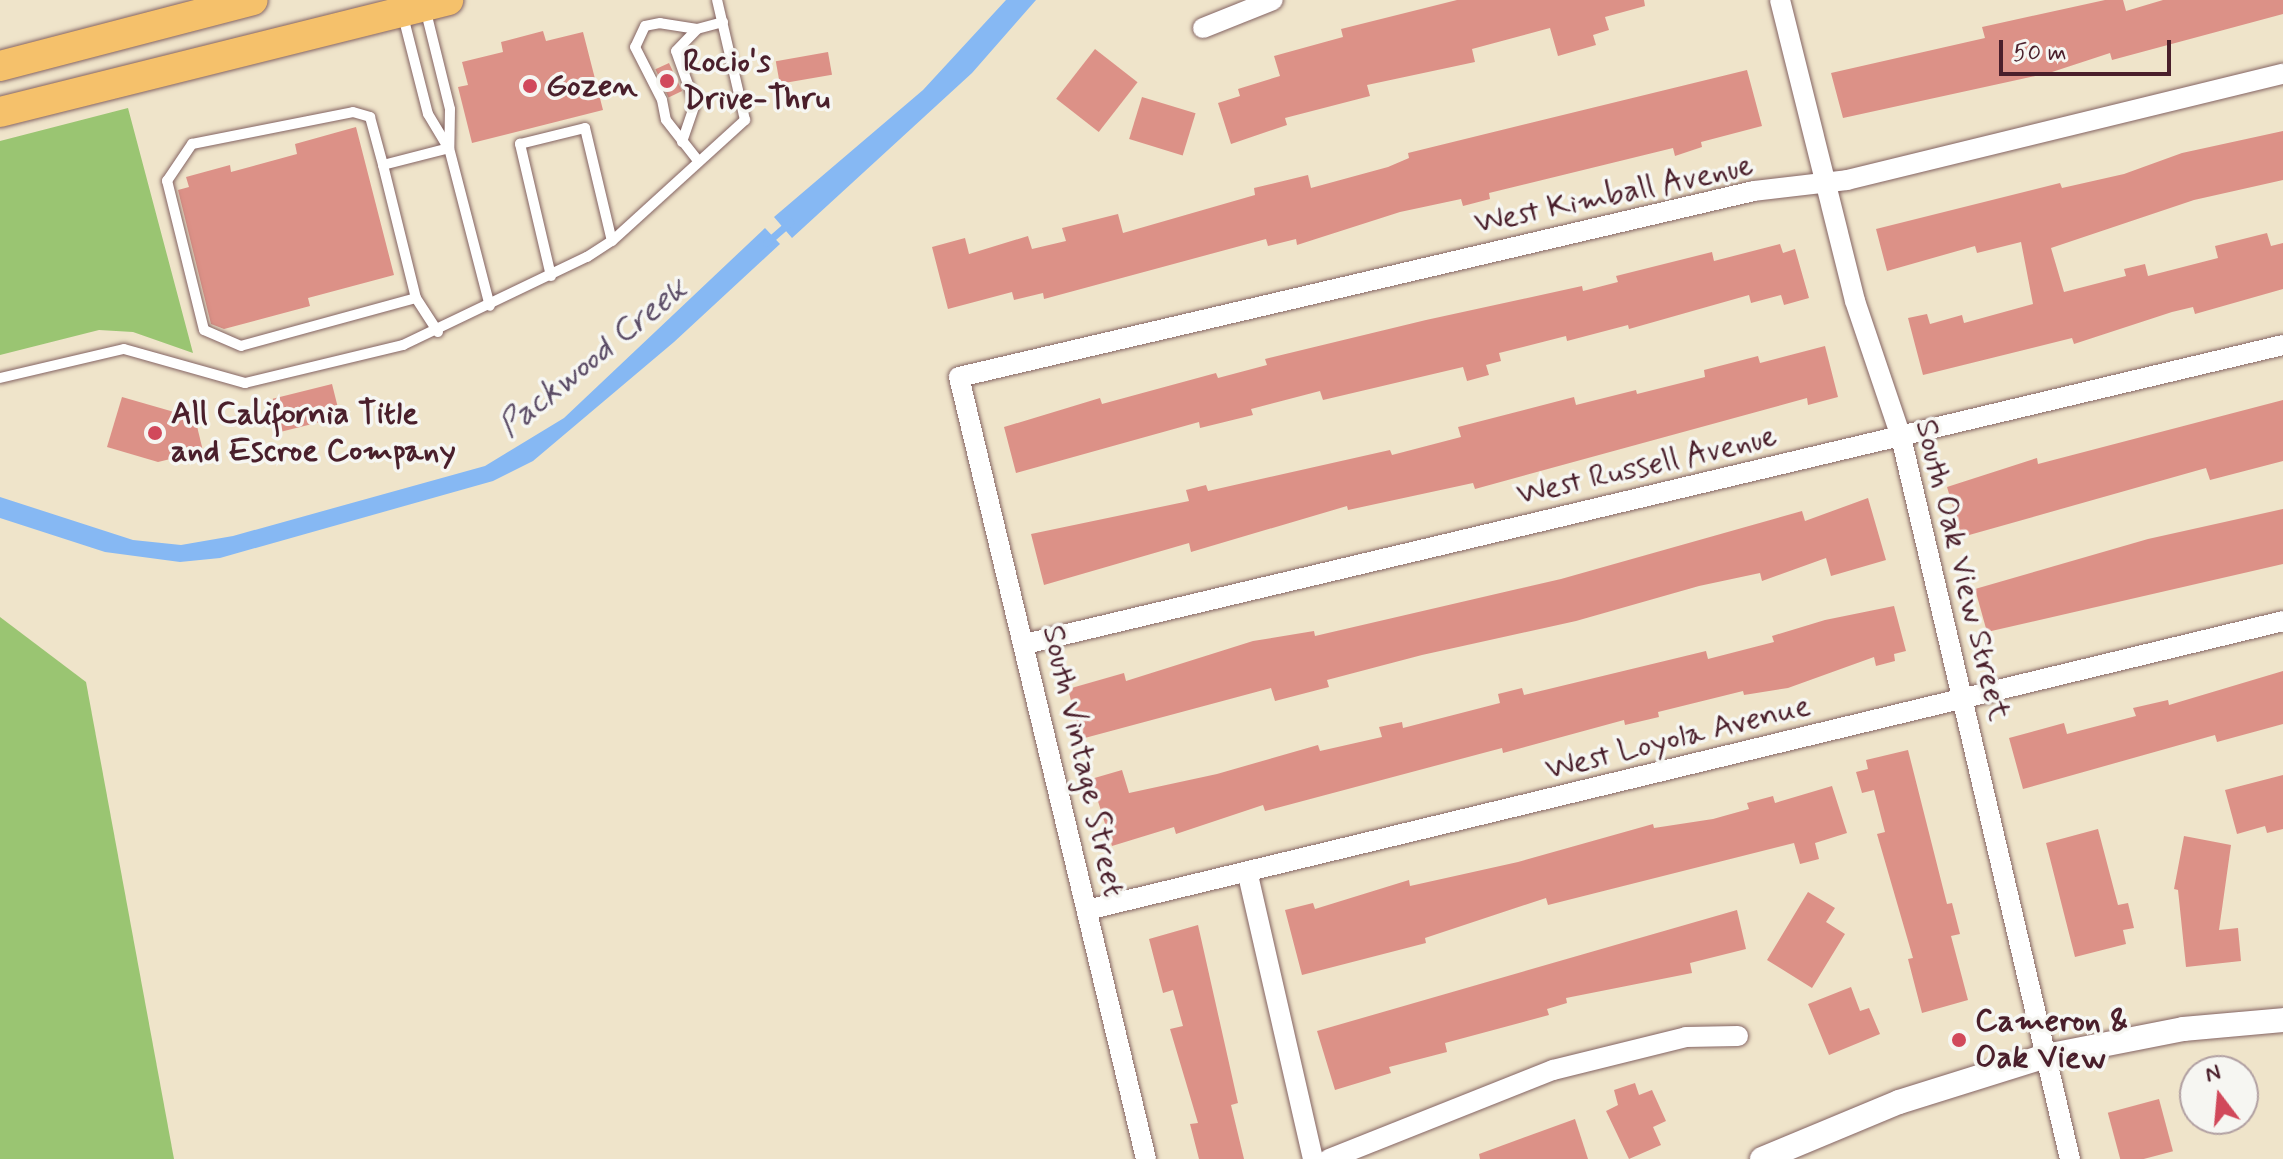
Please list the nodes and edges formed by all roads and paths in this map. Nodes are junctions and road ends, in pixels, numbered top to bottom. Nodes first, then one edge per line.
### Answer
1 (253, 0) edge
2 (717, 0) edge
3 (1273, 0) edge
4 (1780, 0) edge
5 (420, 4) edge
6 (723, 22) junction
7 (1203, 28) dead end
8 (697, 29) junction
9 (0, 66) edge
10 (2283, 74) edge
11 (0, 112) edge
12 (682, 142) junction
13 (449, 148) junction
14 (699, 162) junction
15 (383, 165) junction
16 (1823, 184) junction
17 (612, 241) junction
18 (551, 276) junction
19 (416, 298) junction
20 (490, 306) junction
21 (438, 332) junction
22 (2283, 345) edge
23 (959, 377) joint
24 (0, 378) edge
25 (1901, 437) junction
26 (2283, 621) edge
27 (1025, 644) junction
28 (1963, 699) junction
29 (1248, 875) junction
30 (1087, 910) junction
31 (2283, 1020) edge
32 (1738, 1036) dead end
33 (2046, 1056) junction
34 (1146, 1159) edge
35 (1313, 1159) edge
36 (1329, 1159) edge
37 (1762, 1159) edge
38 (2070, 1159) edge

1 - 9 main road
2 - 6 lane
3 - 7 street
4 - 16 street, South Oak View Street
5 - 11 main road
5 - 13 lane
5 - 13 lane
6 - 8 lane
6 - 14 lane
8 - 12 lane
8 - 12 lane
10 - 16 street, West Kimball Avenue
12 - 14 lane
13 - 15 lane
13 - 20 lane
14 - 17 lane
15 - 19 lane
15 - 19 lane
16 - 23 street, West Kimball Avenue
16 - 25 street, South Oak View Street
17 - 18 lane
17 - 18 lane
18 - 20 lane
19 - 21 lane
20 - 21 lane
21 - 24 lane
22 - 25 street, West Russell Avenue
23 - 27 street, South Vintage Street
25 - 27 street, West Russell Avenue
25 - 28 street, South Oak View Street
26 - 28 street, West Loyola Avenue
27 - 30 street, South Vintage Street
28 - 29 street, West Loyola Avenue
28 - 33 street, South Oak View Street
29 - 30 street, West Loyola Avenue
29 - 35 street
30 - 34 street, South Vintage Street
31 - 33 street
32 - 36 street
33 - 37 street
33 - 38 street, South Oak View Street

